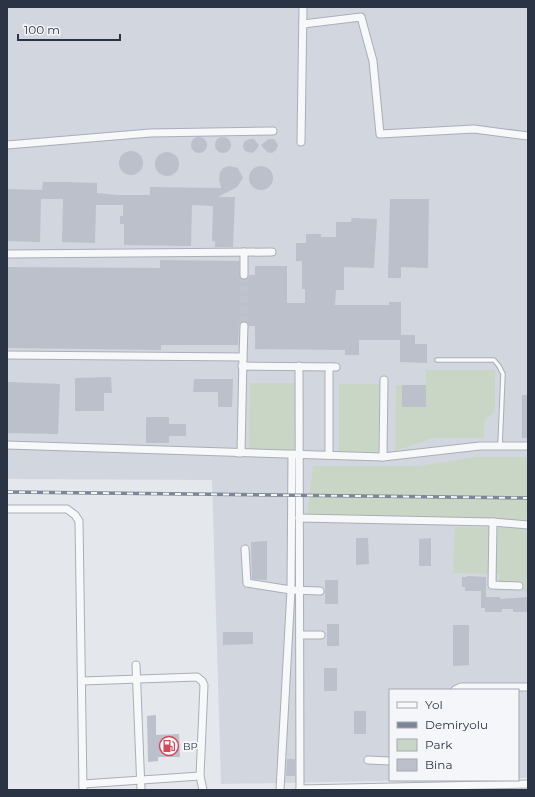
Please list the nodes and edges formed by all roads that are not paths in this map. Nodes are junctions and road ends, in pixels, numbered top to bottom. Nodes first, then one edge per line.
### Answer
1 (303, 7) edge
2 (303, 24) junction
3 (273, 131) dead end
4 (528, 136) edge
5 (301, 142) dead end
6 (7, 145) edge
7 (244, 252) junction
8 (272, 252) dead end
9 (7, 254) edge
10 (244, 275) tunnel mouth
11 (244, 326) tunnel mouth
12 (7, 355) edge
13 (242, 358) junction
14 (437, 360) dead end
15 (242, 366) junction
16 (299, 366) junction
17 (384, 380) dead end
18 (7, 446) edge
19 (500, 446) junction
20 (528, 446) edge
21 (238, 453) junction
22 (295, 454) junction
23 (329, 455) junction
24 (383, 457) junction
25 (7, 509) edge
26 (299, 518) junction
27 (493, 522) junction
28 (528, 525) edge
29 (245, 549) dead end
30 (519, 586) dead end
31 (291, 590) junction
32 (299, 590) junction
33 (320, 591) dead end
34 (300, 635) junction
35 (321, 635) dead end
36 (136, 665) dead end
37 (136, 680) junction
38 (82, 681) junction
39 (528, 687) edge
40 (457, 689) edge
41 (368, 760) dead end
42 (389, 761) edge
43 (200, 776) junction
44 (140, 780) junction
45 (528, 784) edge
46 (83, 787) edge
47 (300, 789) edge
48 (141, 790) edge
49 (203, 790) edge
50 (280, 790) edge

1 - 2 street
2 - 4 street
2 - 5 street
3 - 6 street
7 - 8 street
7 - 9 street
7 - 10 street
11 - 13 street
12 - 13 street
13 - 15 street
14 - 19 lane
15 - 16 street
15 - 21 street
16 - 22 street
16 - 23 street
17 - 24 street
18 - 21 street
19 - 20 street
19 - 24 street
21 - 22 street
22 - 23 street
22 - 26 street
22 - 31 street
23 - 24 street
25 - 38 street
26 - 27 street
26 - 32 street
27 - 28 street
27 - 30 street
29 - 31 street
31 - 32 street
31 - 50 street
32 - 33 street
32 - 34 street
34 - 35 street
34 - 47 street
36 - 37 street
37 - 38 street
37 - 43 street
37 - 44 street
38 - 46 street
39 - 40 street
41 - 42 street
43 - 44 street
43 - 49 street
44 - 46 street
44 - 48 street
45 - 47 street

